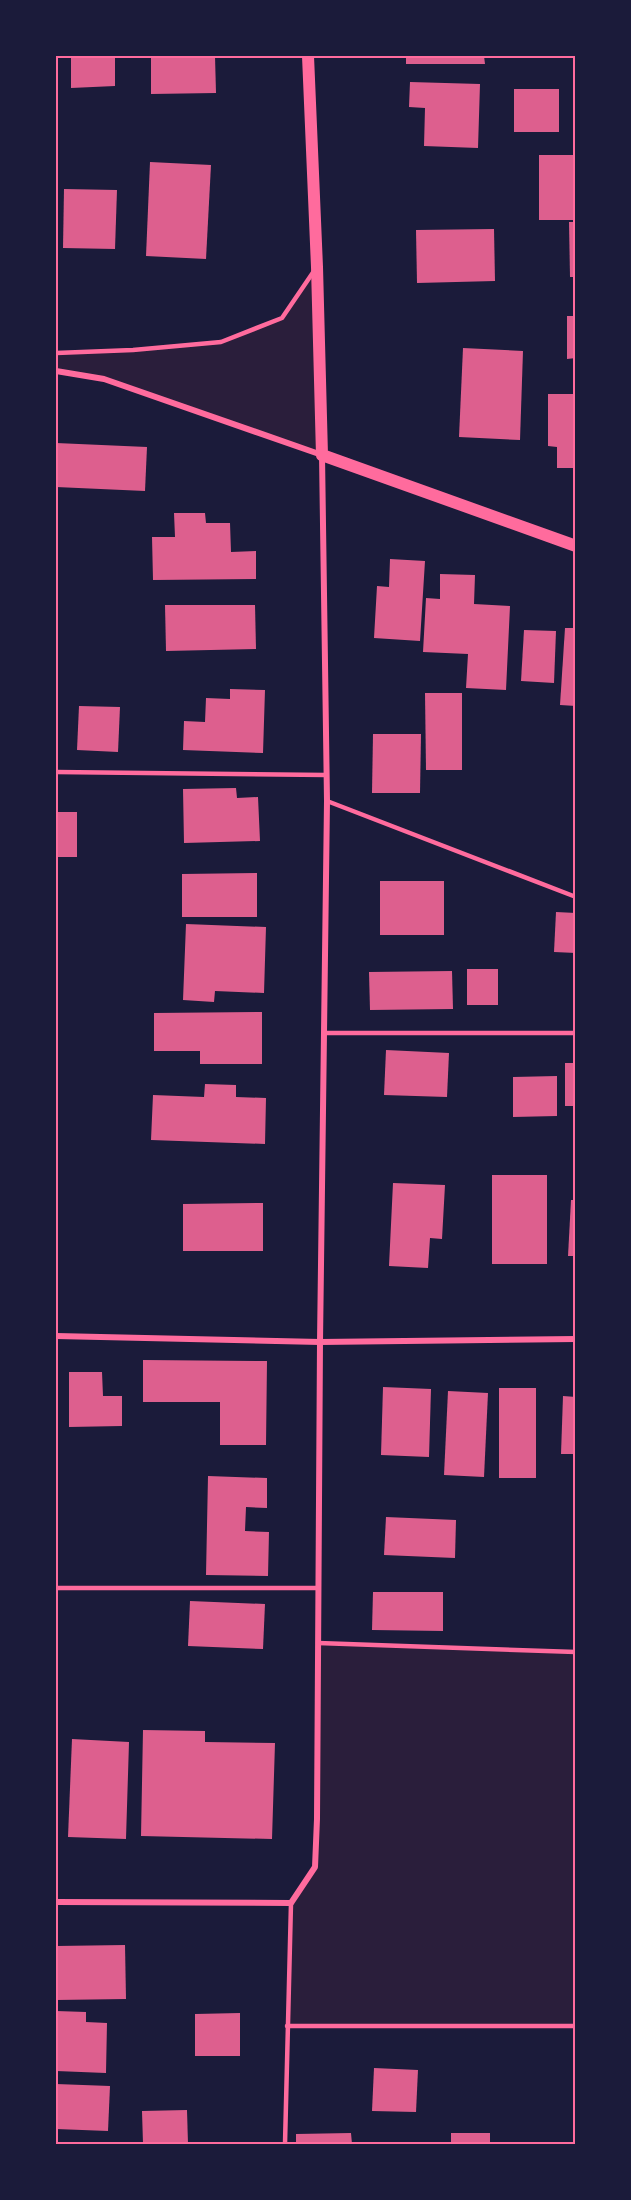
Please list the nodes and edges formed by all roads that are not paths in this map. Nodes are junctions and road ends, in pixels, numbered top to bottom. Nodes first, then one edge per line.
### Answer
1 (308, 56) edge
2 (317, 267) junction
3 (56, 353) edge
4 (56, 371) edge
5 (322, 455) junction
6 (576, 546) edge
7 (56, 772) edge
8 (326, 775) junction
9 (327, 801) junction
10 (576, 897) edge
11 (324, 1033) junction
12 (576, 1034) edge
13 (56, 1336) edge
14 (576, 1340) edge
15 (320, 1342) junction
16 (56, 1588) edge
17 (318, 1588) junction
18 (318, 1643) junction
19 (576, 1652) edge
20 (56, 1902) edge
21 (291, 1903) junction
22 (287, 2026) junction
23 (576, 2026) edge
24 (285, 2145) edge

1 - 2 main road
2 - 3 lane
2 - 5 main road
4 - 5 street
5 - 6 main road
5 - 8 street
7 - 8 lane
8 - 9 street
9 - 10 lane
9 - 11 street
11 - 12 lane
11 - 15 street
13 - 15 street
14 - 15 street
15 - 17 street
16 - 17 lane
17 - 18 street
18 - 19 lane
18 - 21 street
20 - 21 street
21 - 22 lane
22 - 23 lane
22 - 24 lane

